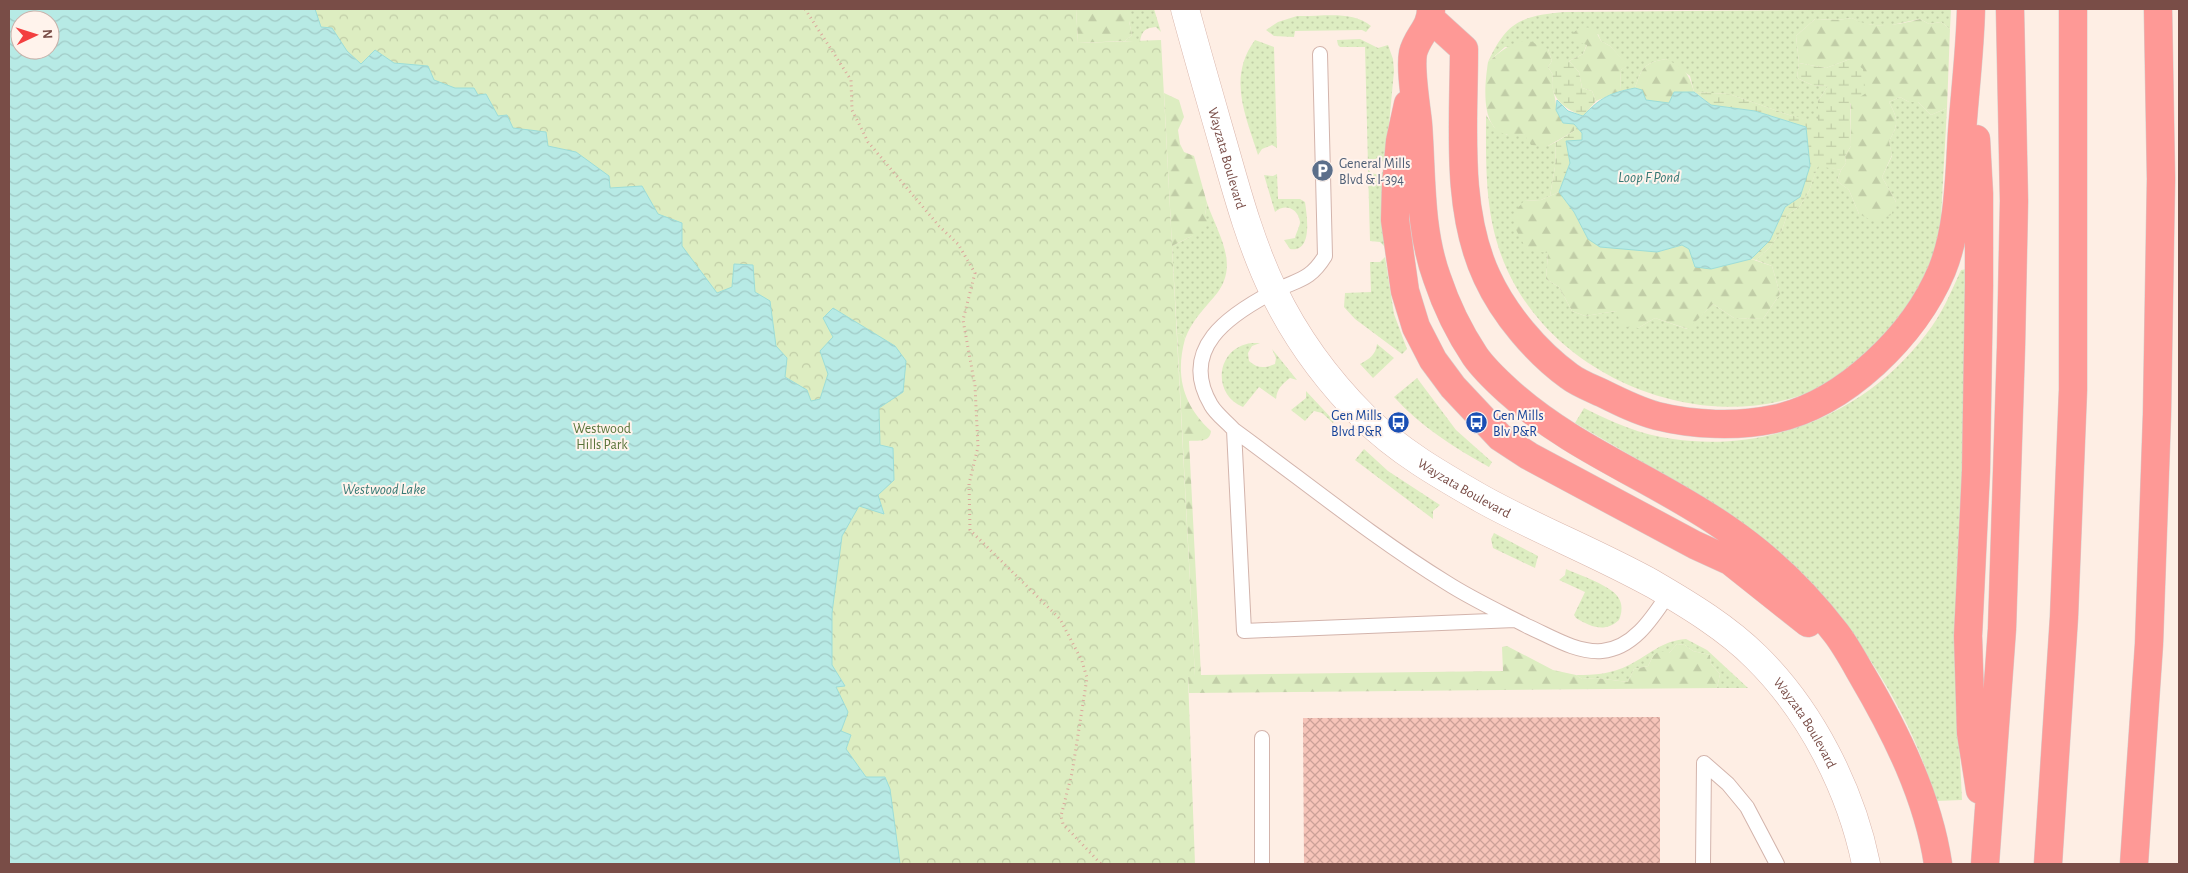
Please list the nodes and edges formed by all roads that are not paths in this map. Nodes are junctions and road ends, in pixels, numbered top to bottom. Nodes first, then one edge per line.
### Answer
1 (1185, 9) edge
2 (1972, 9) edge
3 (2010, 9) edge
4 (2073, 9) edge
5 (2158, 9) edge
6 (1431, 14) edge
7 (1970, 50) junction
8 (1320, 54) dead end
9 (1414, 78) junction
10 (1274, 291) junction
11 (1234, 430) junction
12 (1669, 593) junction
13 (1516, 620) junction
14 (1862, 675) junction
15 (1262, 738) dead end
16 (1987, 830) junction
17 (1262, 864) edge
18 (1703, 864) edge
19 (1777, 864) edge
20 (1866, 864) edge
21 (1938, 864) edge
22 (1985, 864) edge
23 (2048, 864) edge
24 (2134, 864) edge

1 - 10 street, Wayzata Boulevard
2 - 7 highway
3 - 16 highway
4 - 23 highway
5 - 24 highway
6 - 7 highway
6 - 9 highway
7 - 16 highway
8 - 10 lane
9 - 14 highway
9 - 14 highway
10 - 11 lane
10 - 12 street, Wayzata Boulevard
11 - 13 lane
11 - 13 lane
12 - 13 lane
12 - 20 street, Wayzata Boulevard
14 - 21 highway
15 - 17 lane
16 - 22 highway
18 - 19 lane

